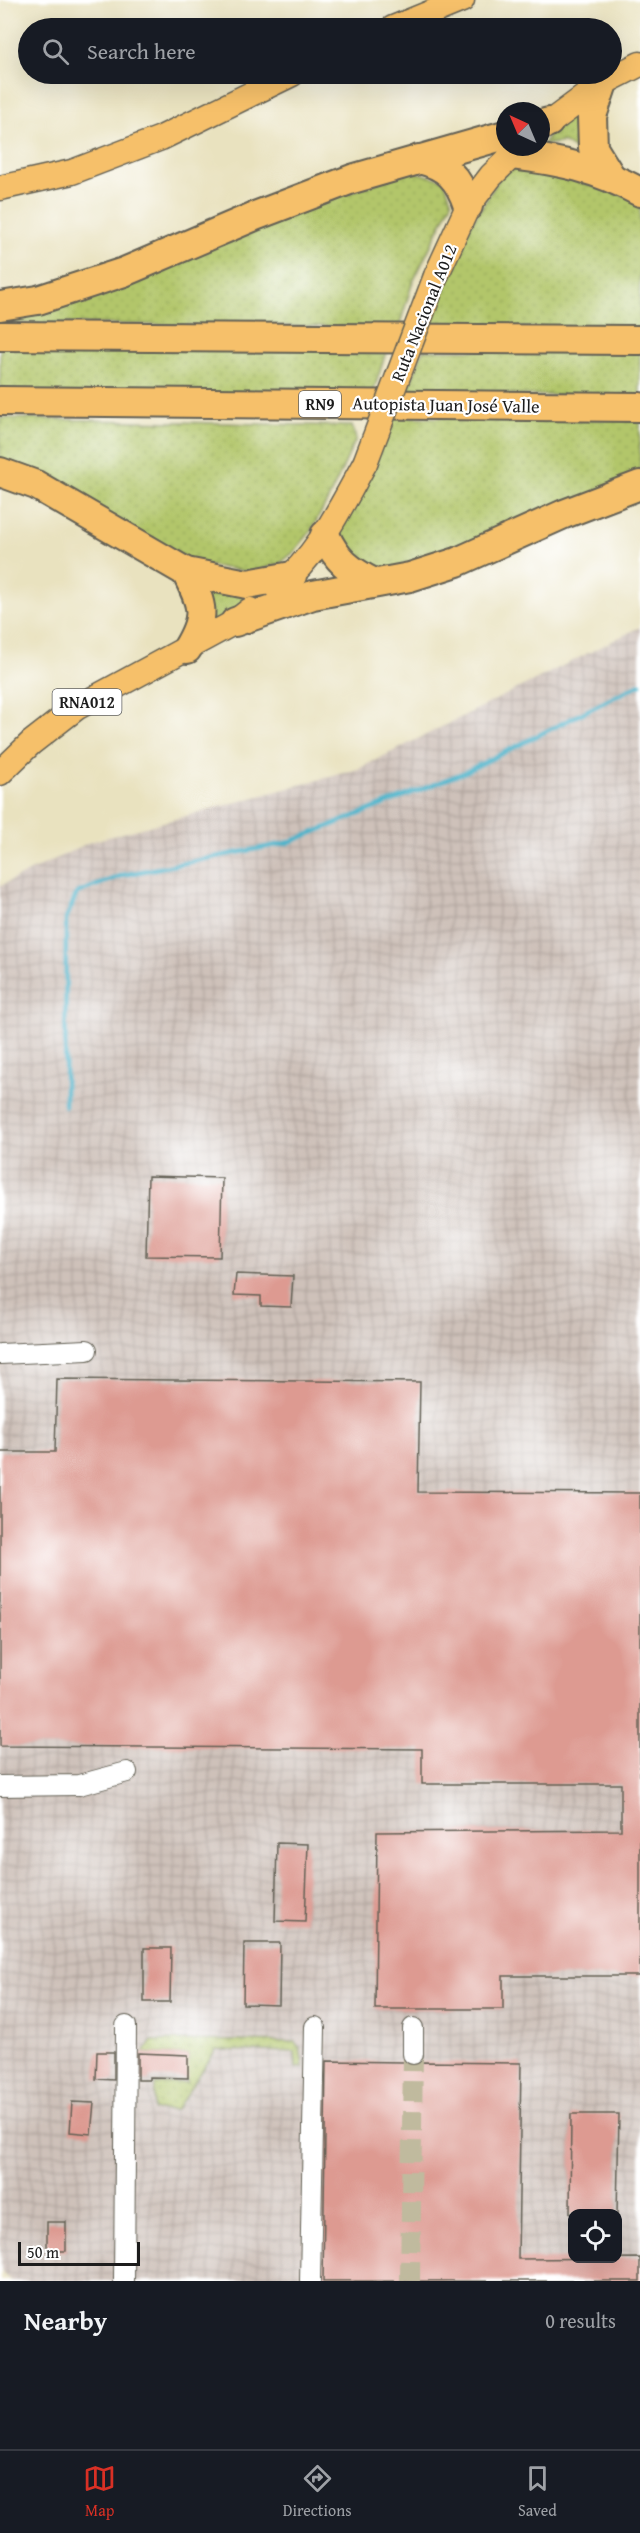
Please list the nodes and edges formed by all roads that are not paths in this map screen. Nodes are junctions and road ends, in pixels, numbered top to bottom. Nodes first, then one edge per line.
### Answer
1 (462, 0) edge
2 (418, 18) edge
3 (640, 64) edge
4 (622, 73) edge
5 (272, 84) edge
6 (602, 84) edge
7 (603, 84) edge
8 (550, 121) edge
9 (496, 148) edge
10 (505, 156) edge
11 (544, 156) edge
12 (419, 159) junction
13 (611, 177) junction
14 (0, 188) edge
15 (640, 192) edge
16 (468, 206) junction
17 (0, 306) edge
18 (0, 336) edge
19 (640, 339) edge
20 (0, 400) edge
21 (640, 407) edge
22 (0, 472) edge
23 (640, 484) edge
24 (325, 535) junction
25 (186, 572) junction
26 (292, 576) junction
27 (374, 583) junction
28 (236, 622) junction
29 (187, 649) junction
30 (0, 773) edge
31 (87, 1350) dead end
32 (0, 1354) edge
33 (127, 1772) dead end
34 (0, 1786) edge
35 (126, 2026) dead end
36 (315, 2027) dead end
37 (413, 2028) dead end
38 (413, 2054) tunnel mouth
39 (124, 2281) edge
40 (310, 2281) edge

1 - 2 main road
3 - 4 main road
5 - 14 main road
6 - 8 main road
7 - 13 highway
9 - 12 highway
10 - 16 main road, Ruta Nacional A012 / RNA012
11 - 13 highway
12 - 16 highway
12 - 17 highway
13 - 15 highway
16 - 24 main road, Ruta Nacional A012 / RNA012, bridge
18 - 19 highway
20 - 21 highway, Autopista Juan José Valle / RN9
22 - 25 highway
23 - 27 highway
24 - 26 main road, Ruta Nacional A012 / RNA012
24 - 27 highway
25 - 26 highway
25 - 29 highway
26 - 28 main road, Ruta Nacional A012 / RNA012
27 - 28 highway
28 - 29 main road, Ruta Nacional A012 / RNA012
29 - 30 main road, Ruta Nacional A012 / RNA012
31 - 32 lane
33 - 34 lane
35 - 39 lane
36 - 40 lane
37 - 38 lane

